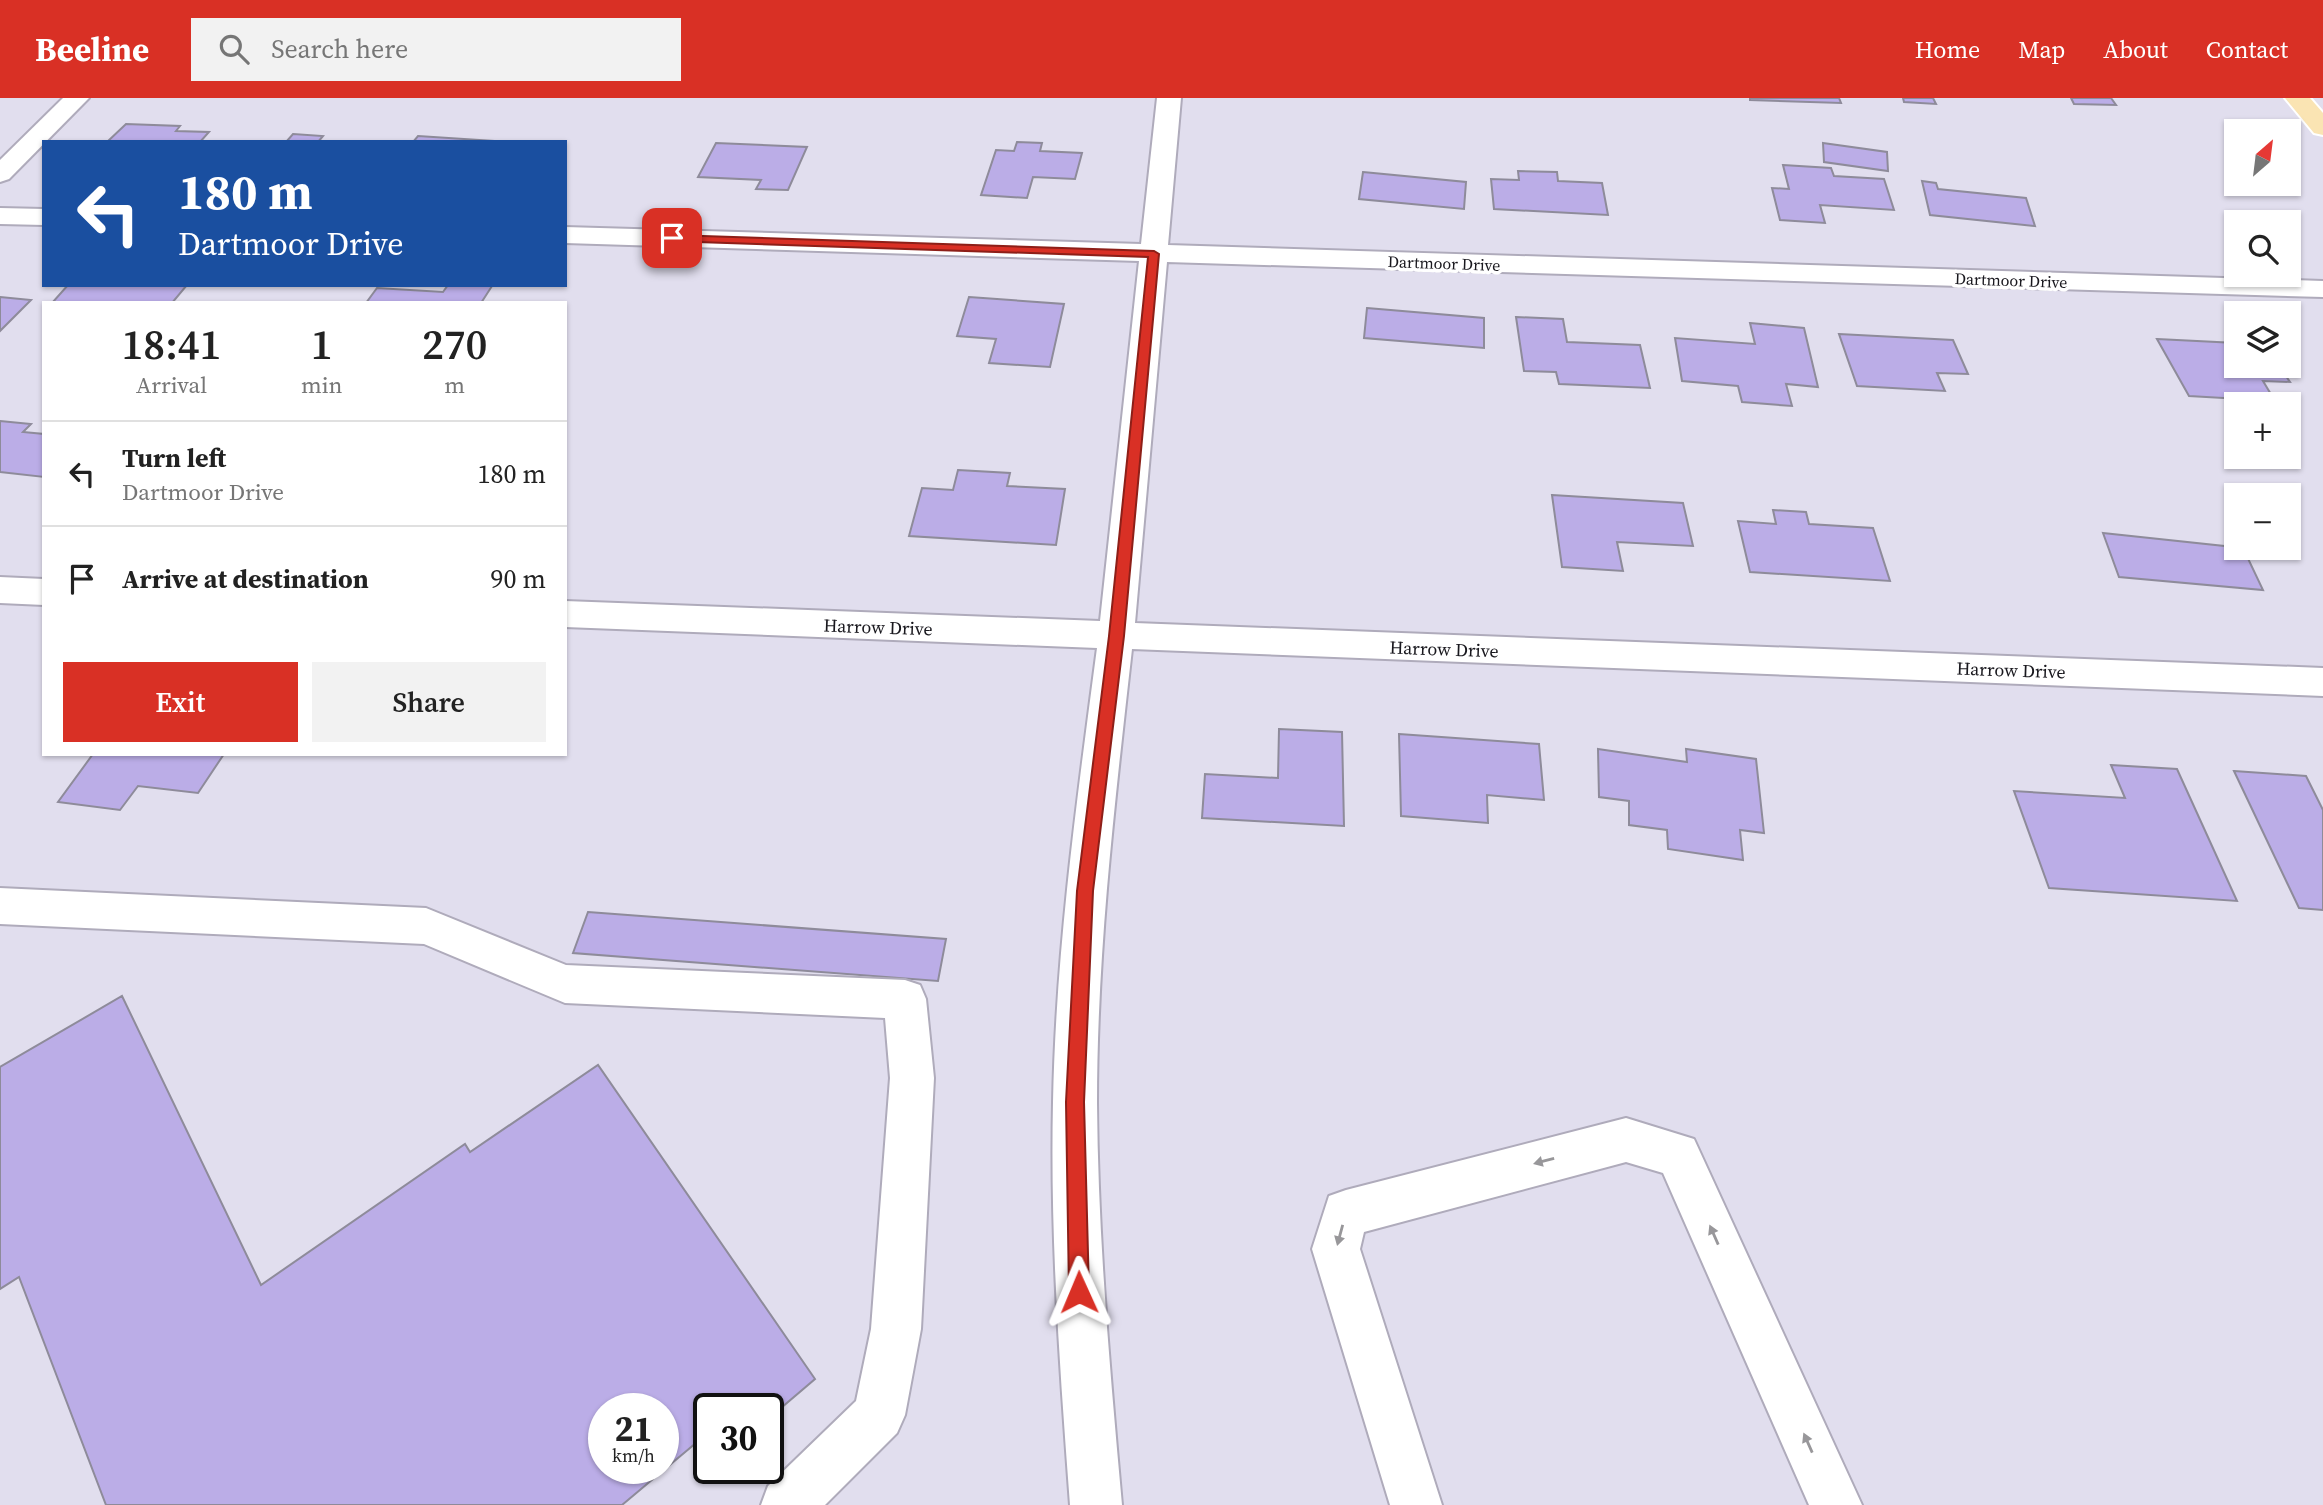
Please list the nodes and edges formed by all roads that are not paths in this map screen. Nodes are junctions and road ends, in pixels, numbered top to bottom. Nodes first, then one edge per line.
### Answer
1 (77, 98) edge
2 (1169, 98) edge
3 (2297, 98) edge
4 (2323, 128) edge
5 (0, 174) edge
6 (0, 216) edge
7 (42, 217) edge
8 (567, 235) edge
9 (1154, 254) junction
10 (2323, 289) edge
11 (0, 590) edge
12 (42, 592) edge
13 (567, 614) edge
14 (1116, 636) junction
15 (2323, 682) edge
16 (0, 906) edge
17 (787, 1505) edge
18 (1096, 1505) edge
19 (1416, 1505) edge
20 (1836, 1505) edge

1 - 5 street
2 - 9 street
3 - 4 main road
6 - 7 street
8 - 9 street, Dartmoor Drive
9 - 10 street, Dartmoor Drive
9 - 14 street
11 - 12 street
13 - 14 street, Harrow Drive
14 - 15 street, Harrow Drive
14 - 18 street
16 - 17 street
20 -> 19 street

